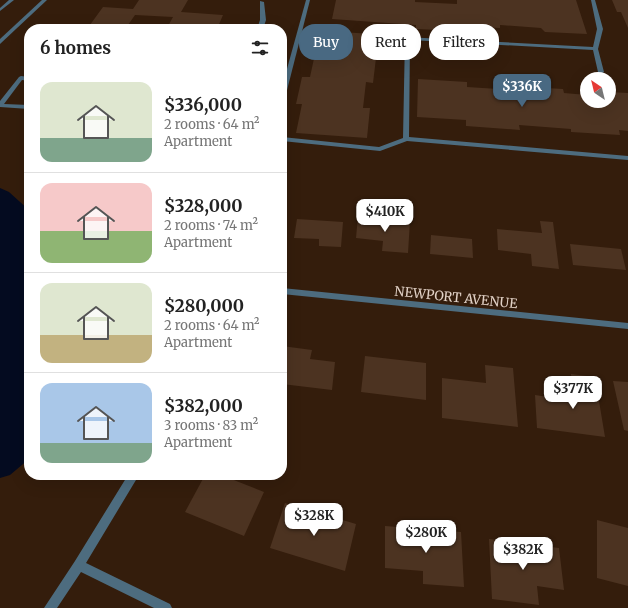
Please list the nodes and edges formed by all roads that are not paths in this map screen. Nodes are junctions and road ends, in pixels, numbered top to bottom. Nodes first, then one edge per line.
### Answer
1 (12, 0) edge
2 (45, 0) edge
3 (308, 0) edge
4 (593, 0) edge
5 (262, 2) dead end
6 (0, 10) edge
7 (262, 24) edge
8 (0, 42) edge
9 (595, 49) junction
10 (601, 72) dead end
11 (24, 78) edge
12 (287, 79) edge
13 (24, 107) edge
14 (287, 139) edge
15 (406, 139) junction
16 (628, 158) edge
17 (287, 292) edge
18 (628, 326) edge
19 (131, 480) edge
20 (79, 565) junction
21 (50, 608) edge
22 (166, 608) edge

1 - 6 street
2 - 8 street
3 - 12 street
4 - 9 street
5 - 7 street
9 - 10 street
9 - 15 street
11 - 13 street
14 - 15 street
15 - 16 street
17 - 18 street, NEWPORT AVENUE
19 - 20 street
20 - 21 street
20 - 22 street

